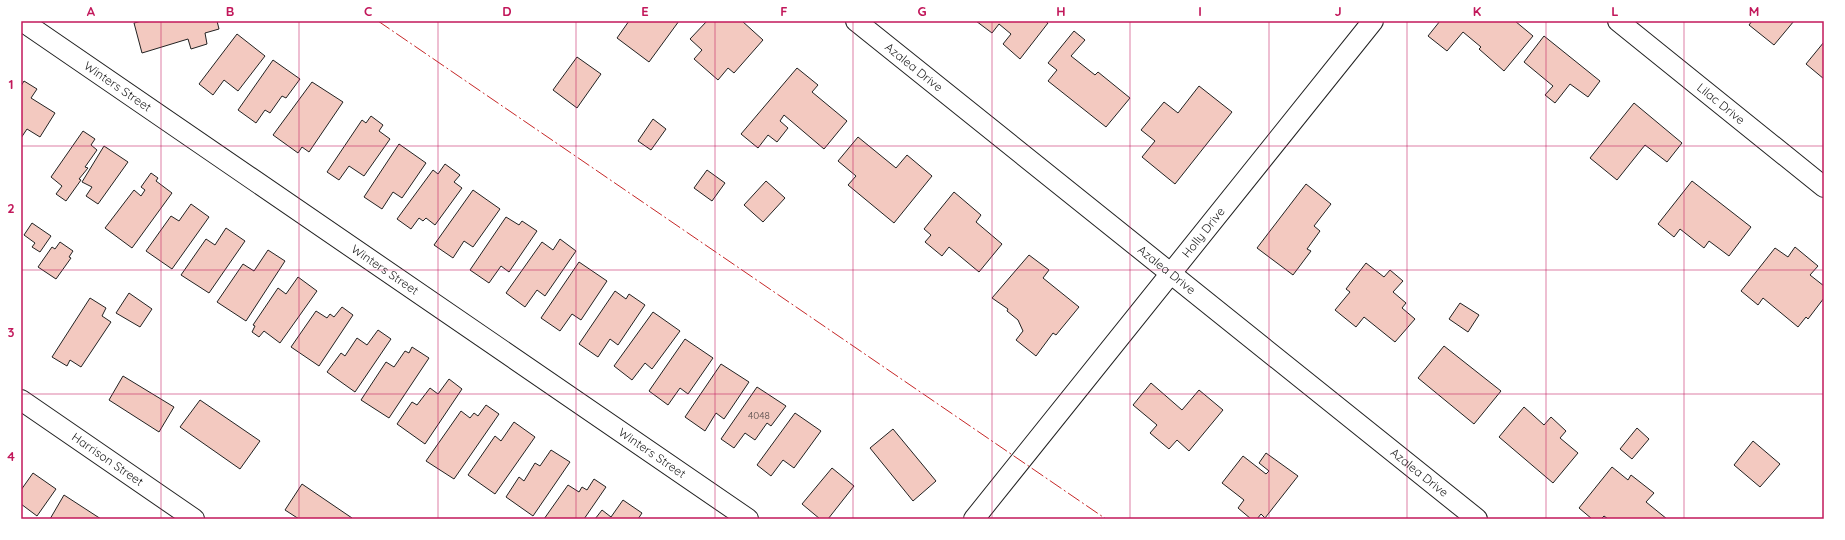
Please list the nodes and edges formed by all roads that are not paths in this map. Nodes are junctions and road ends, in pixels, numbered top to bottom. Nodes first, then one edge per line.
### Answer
1 (22, 21) edge
2 (856, 21) edge
3 (1373, 21) edge
4 (1618, 21) edge
5 (1824, 187) edge
6 (1172, 273) junction
7 (21, 400) edge
8 (194, 519) edge
9 (748, 519) edge
10 (974, 519) edge
11 (1477, 519) edge

1 - 9 street, Winters Street
2 - 6 street, Azalea Drive
3 - 6 street, Holly Drive
4 - 5 street, Lilac Drive
6 - 10 street, Holly Drive
6 - 11 street, Azalea Drive
7 - 8 street, Harrison Street

